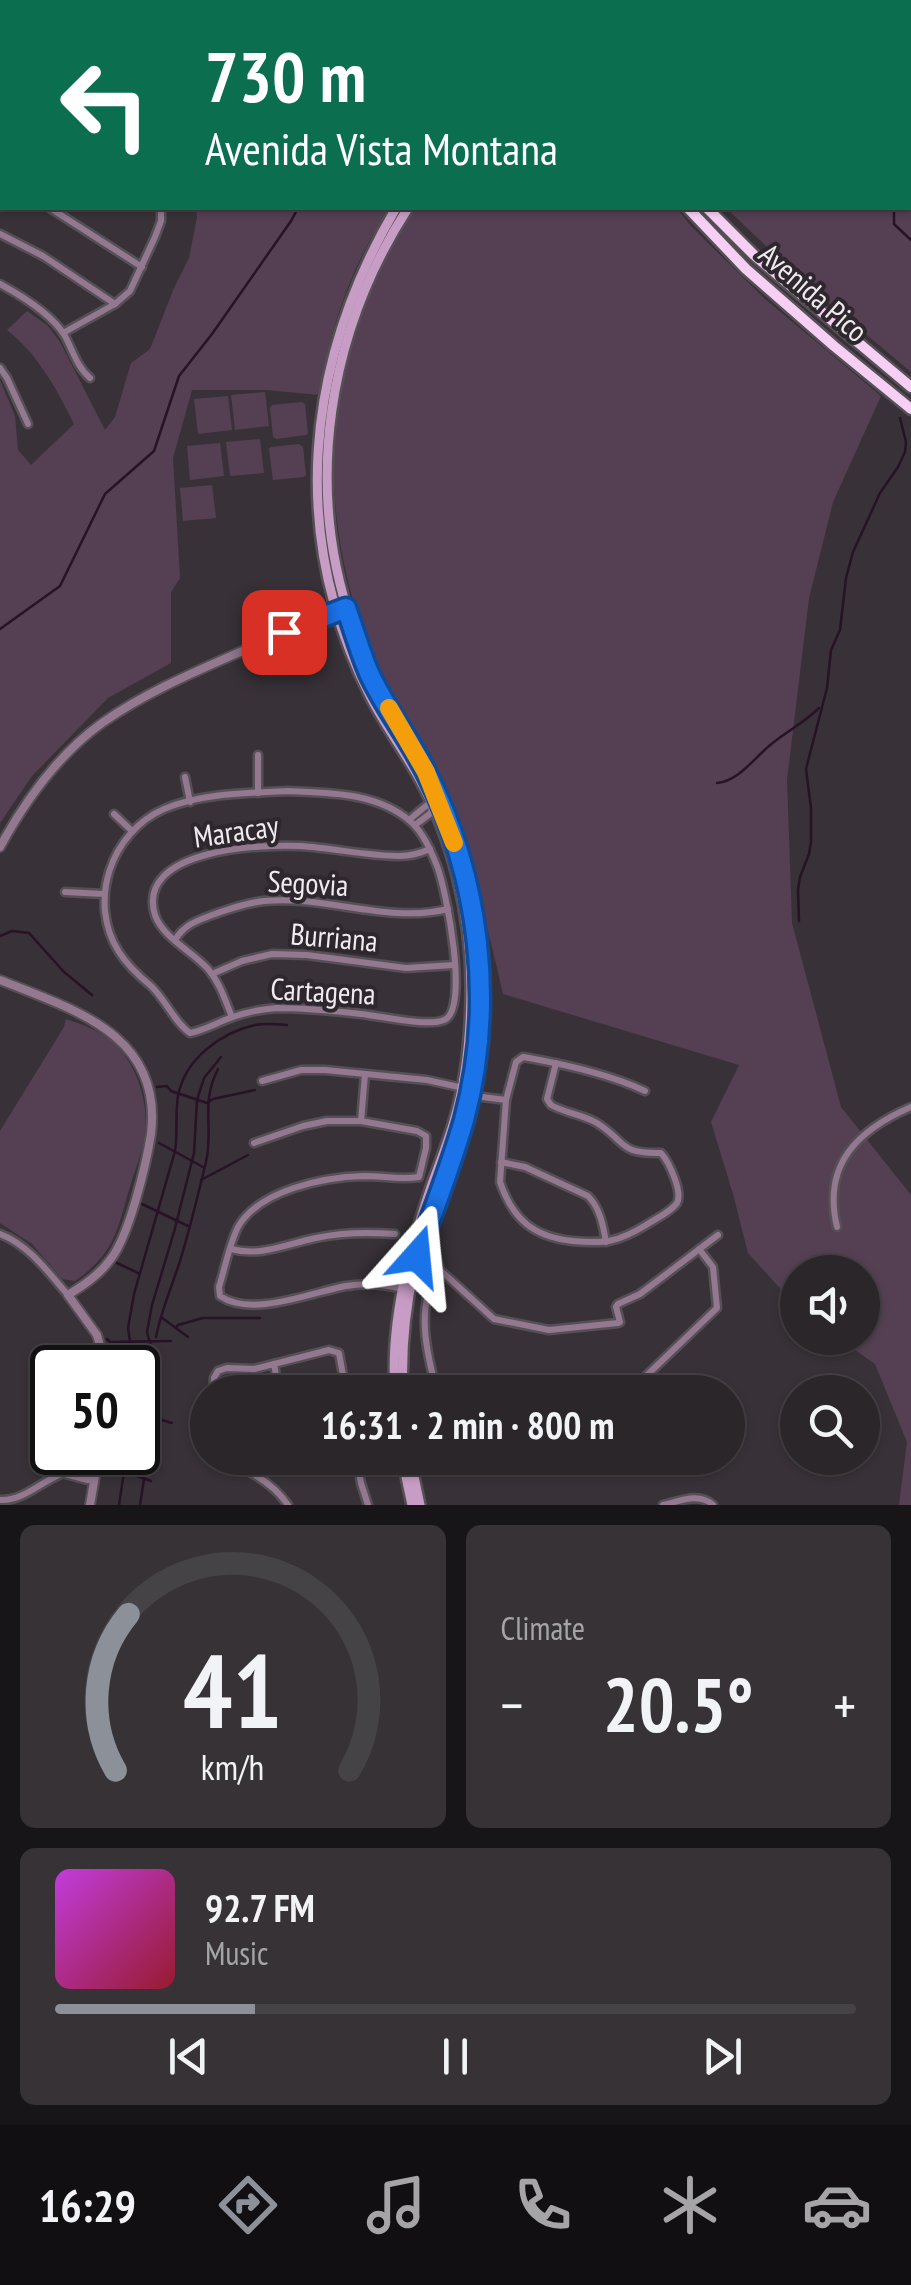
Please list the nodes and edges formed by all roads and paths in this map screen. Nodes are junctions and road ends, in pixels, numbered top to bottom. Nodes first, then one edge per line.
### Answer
1 (53, 210) edge
2 (161, 210) edge
3 (395, 210) edge
4 (407, 210) edge
5 (690, 210) edge
6 (709, 210) edge
7 (0, 234) edge
8 (142, 267) junction
9 (0, 284) edge
10 (115, 304) junction
11 (63, 333) junction
12 (0, 368) edge
13 (90, 378) dead end
14 (911, 387) edge
15 (911, 408) edge
16 (28, 424) dead end
17 (342, 610) junction
18 (258, 754) dead end
19 (185, 777) dead end
20 (258, 792) junction
21 (190, 802) junction
22 (436, 805) junction
23 (114, 814) dead end
24 (412, 823) junction
25 (132, 831) junction
26 (0, 848) edge
27 (430, 849) junction
28 (65, 892) dead end
29 (104, 894) junction
30 (448, 910) junction
31 (175, 940) junction
32 (454, 965) junction
33 (212, 974) junction
34 (0, 980) edge
35 (232, 1017) junction
36 (556, 1063) junction
37 (366, 1074) junction
38 (262, 1081) dead end
39 (466, 1091) junction
40 (646, 1091) dead end
41 (506, 1100) junction
42 (911, 1108) edge
43 (361, 1122) junction
44 (254, 1144) dead end
45 (501, 1162) junction
46 (837, 1227) dead end
47 (0, 1234) edge
48 (395, 1234) dead end
49 (718, 1235) dead end
50 (606, 1242) junction
51 (231, 1249) junction
52 (699, 1249) junction
53 (415, 1251) junction
54 (440, 1270) junction
55 (406, 1290) junction
56 (68, 1295) junction
57 (99, 1345) edge
58 (274, 1364) junction
59 (216, 1375) edge
60 (276, 1375) edge
61 (343, 1375) edge
62 (395, 1375) edge
63 (404, 1375) edge
64 (433, 1375) edge
65 (648, 1375) edge
66 (255, 1475) edge
67 (360, 1475) edge
68 (406, 1475) edge
69 (414, 1475) edge
70 (95, 1477) joint
71 (0, 1500) edge
72 (366, 1504) edge
73 (90, 1505) edge
74 (288, 1505) edge
75 (412, 1505) edge
76 (420, 1505) edge
77 (663, 1505) edge
78 (713, 1505) edge

1 - 8 street
2 - 8 street
3 - 17 main road
4 - 17 main road
5 - 15 highway, Avenida Pico
6 - 14 highway, Avenida Pico
7 - 10 street
8 - 10 street
9 - 11 street
10 - 11 street
11 - 13 street
12 - 16 street
17 - 22 main road
17 - 26 street
18 - 20 street
19 - 21 street
20 - 21 street
20 - 24 street
21 - 25 street
22 - 24 street
22 - 39 main road
23 - 25 street
24 - 27 street
25 - 29 street
27 - 30 street
27 - 31 street, Maracay
28 - 29 street
29 - 35 street, Cartagena
30 - 31 street, Segovia
30 - 32 street
31 - 33 street, Maracay
32 - 33 street, Burriana
32 - 35 street, Cartagena
33 - 35 street, Maracay
34 - 56 street
36 - 40 street
36 - 41 street
36 - 50 street
37 - 38 street
37 - 39 street
37 - 43 street
39 - 41 street
39 - 53 main road
41 - 45 street
42 - 46 street
43 - 44 street
43 - 51 street
45 - 50 street
45 - 50 street
47 - 56 street
48 - 51 street
49 - 52 street
51 - 55 street
52 - 54 street
52 - 65 street
53 - 54 street
53 - 55 main road
54 - 64 street
55 - 62 main road
55 - 63 main road
56 - 57 street
58 - 59 street
58 - 60 street
58 - 61 street
66 - 74 street
67 - 72 street
68 - 75 main road
69 - 76 main road
70 - 71 street
70 - 73 street
77 - 78 street

